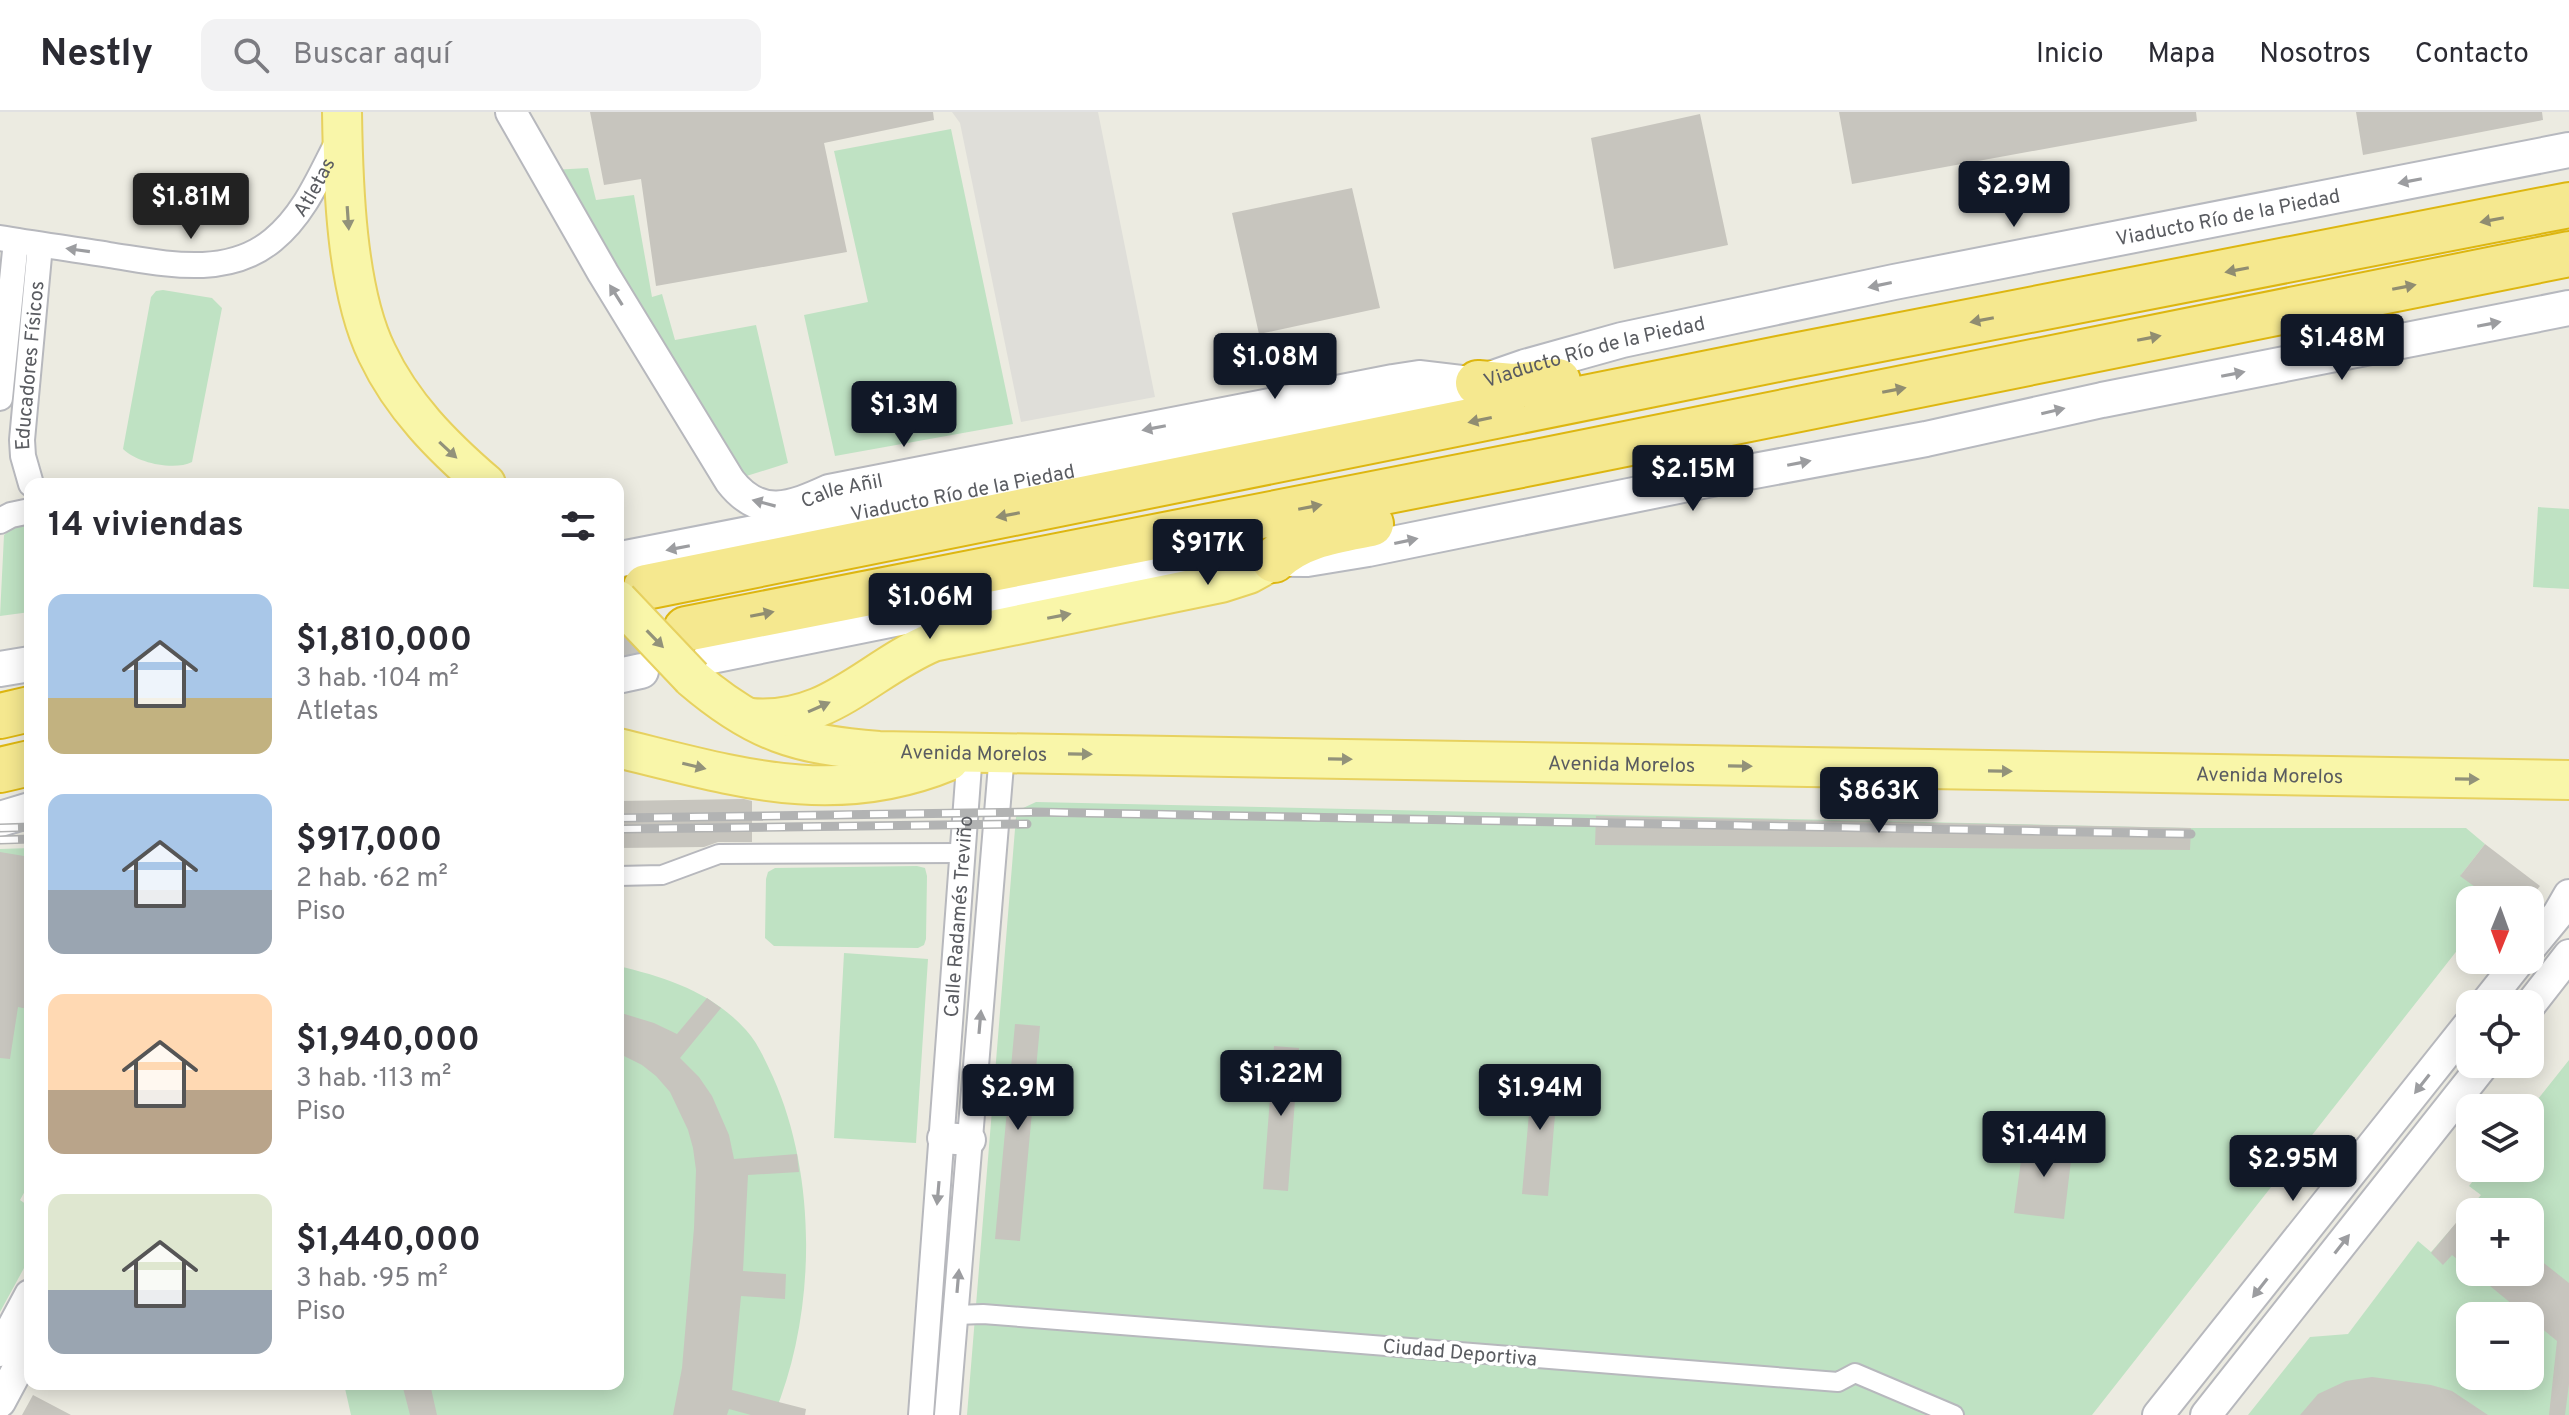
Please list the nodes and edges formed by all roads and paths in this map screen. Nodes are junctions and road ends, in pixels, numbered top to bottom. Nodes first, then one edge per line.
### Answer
1 (511, 112) edge
2 (342, 123) edge
3 (2569, 150) edge
4 (2569, 205) edge
5 (8, 240) edge
6 (40, 245) junction
7 (2569, 254) edge
8 (2569, 308) edge
9 (1783, 358) junction
10 (1478, 383) junction
11 (0, 398) edge
12 (1849, 399) junction
13 (29, 478) edge
14 (479, 478) edge
15 (24, 512) edge
16 (0, 521) edge
17 (1274, 560) junction
18 (628, 582) edge
19 (696, 654) junction
20 (24, 665) edge
21 (0, 669) edge
22 (24, 710) edge
23 (0, 716) edge
24 (744, 718) junction
25 (624, 749) edge
26 (986, 752) junction
27 (24, 764) edge
28 (0, 770) edge
29 (2564, 788) edge
30 (963, 853) junction
31 (624, 876) edge
32 (2569, 895) edge
33 (2549, 942) edge
34 (2569, 955) edge
35 (2509, 974) edge
36 (2496, 990) edge
37 (2542, 990) edge
38 (2456, 1041) edge
39 (2473, 1078) edge
40 (956, 1139) junction
41 (24, 1306) edge
42 (956, 1315) junction
43 (0, 1351) edge
44 (24, 1357) edge
45 (0, 1402) edge
46 (921, 1415) edge
47 (947, 1415) edge
48 (1954, 1415) edge
49 (2158, 1415) edge
50 (2206, 1415) edge

10 -> 1 street, Calle Añil
2 -> 6 street, Atletas
2 -> 14 main road
3 -> 10 main road, Viaducto Río de la Piedad
4 -> 9 highway, Viaducto Río de la Piedad
5 - 6 street, Atletas
5 - 11 street, Educadores Físicos
6 - 13 street, Educadores Físicos
12 -> 7 highway
17 -> 8 main road
9 - 10 highway
9 -> 18 highway, Viaducto Río de la Piedad
10 -> 18 main road, Viaducto Río de la Piedad
12 - 17 highway
19 -> 12 highway
15 - 16 street
17 - 19 main road
24 -> 17 main road
18 -> 19 main road, bridge
19 - 24 main road, Avenida Morelos
20 - 21 main road
22 - 23 highway
24 - 26 main road, Avenida Morelos
25 -> 26 main road
26 -> 29 main road, Avenida Morelos
26 - 30 street, Calle Radamés Treviño
40 -> 26 street, Calle Radamés Treviño
27 - 28 highway
30 - 31 street
30 - 40 street, Calle Radamés Treviño
32 - 33 street
34 - 37 street
35 - 36 street
38 -> 49 street
50 -> 39 street
42 -> 40 street, Calle Radamés Treviño
40 -> 46 street, Calle Radamés Treviño
41 - 43 street
42 - 47 street, Calle Radamés Treviño
42 - 48 street, Ciudad Deportiva
44 - 45 street

